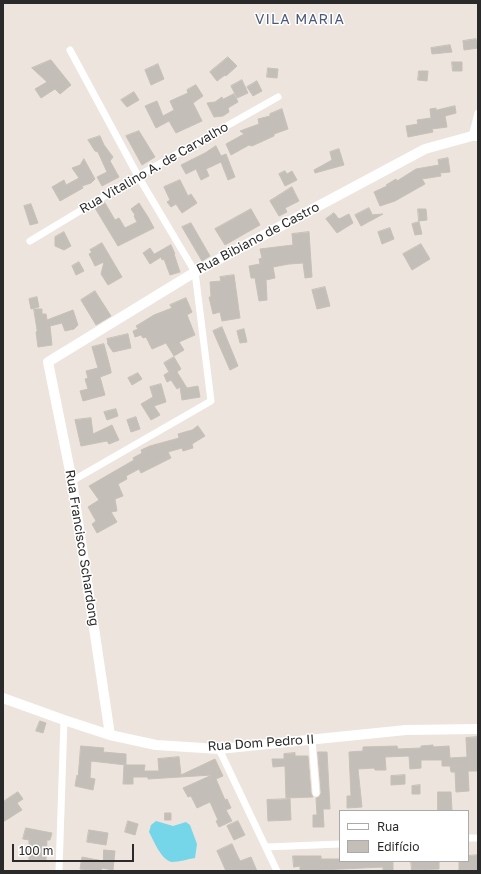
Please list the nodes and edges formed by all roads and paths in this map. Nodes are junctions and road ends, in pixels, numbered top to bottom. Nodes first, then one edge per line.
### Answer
1 (70, 50) dead end
2 (278, 97) dead end
3 (478, 113) edge
4 (475, 136) edge
5 (138, 176) junction
6 (30, 240) dead end
7 (195, 272) junction
8 (48, 362) joint
9 (72, 480) junction
10 (3, 698) edge
11 (64, 720) junction
12 (478, 729) edge
13 (110, 735) junction
14 (312, 740) junction
15 (219, 749) junction
16 (316, 793) dead end
17 (339, 844) edge
18 (266, 847) junction
19 (59, 871) edge
20 (276, 871) edge

1 - 5 street
2 - 5 street, Rua Vitalino A. de Carvalho
3 - 4 street
4 - 7 street, Rua Bibiano de Castro
5 - 6 street, Rua Vitalino A. de Carvalho
5 - 7 street
7 - 8 street, Rua Bibiano de Castro
7 - 9 street
8 - 9 street, Rua Francisco Schardong
9 - 13 street, Rua Francisco Schardong
10 - 11 street, Rua Dom Pedro II
11 - 13 street, Rua Dom Pedro II
11 - 19 street
12 - 14 street, Rua Dom Pedro II
13 - 15 street, Rua Dom Pedro II
14 - 15 street, Rua Dom Pedro II
14 - 16 street
15 - 18 street
17 - 18 street
18 - 20 street

